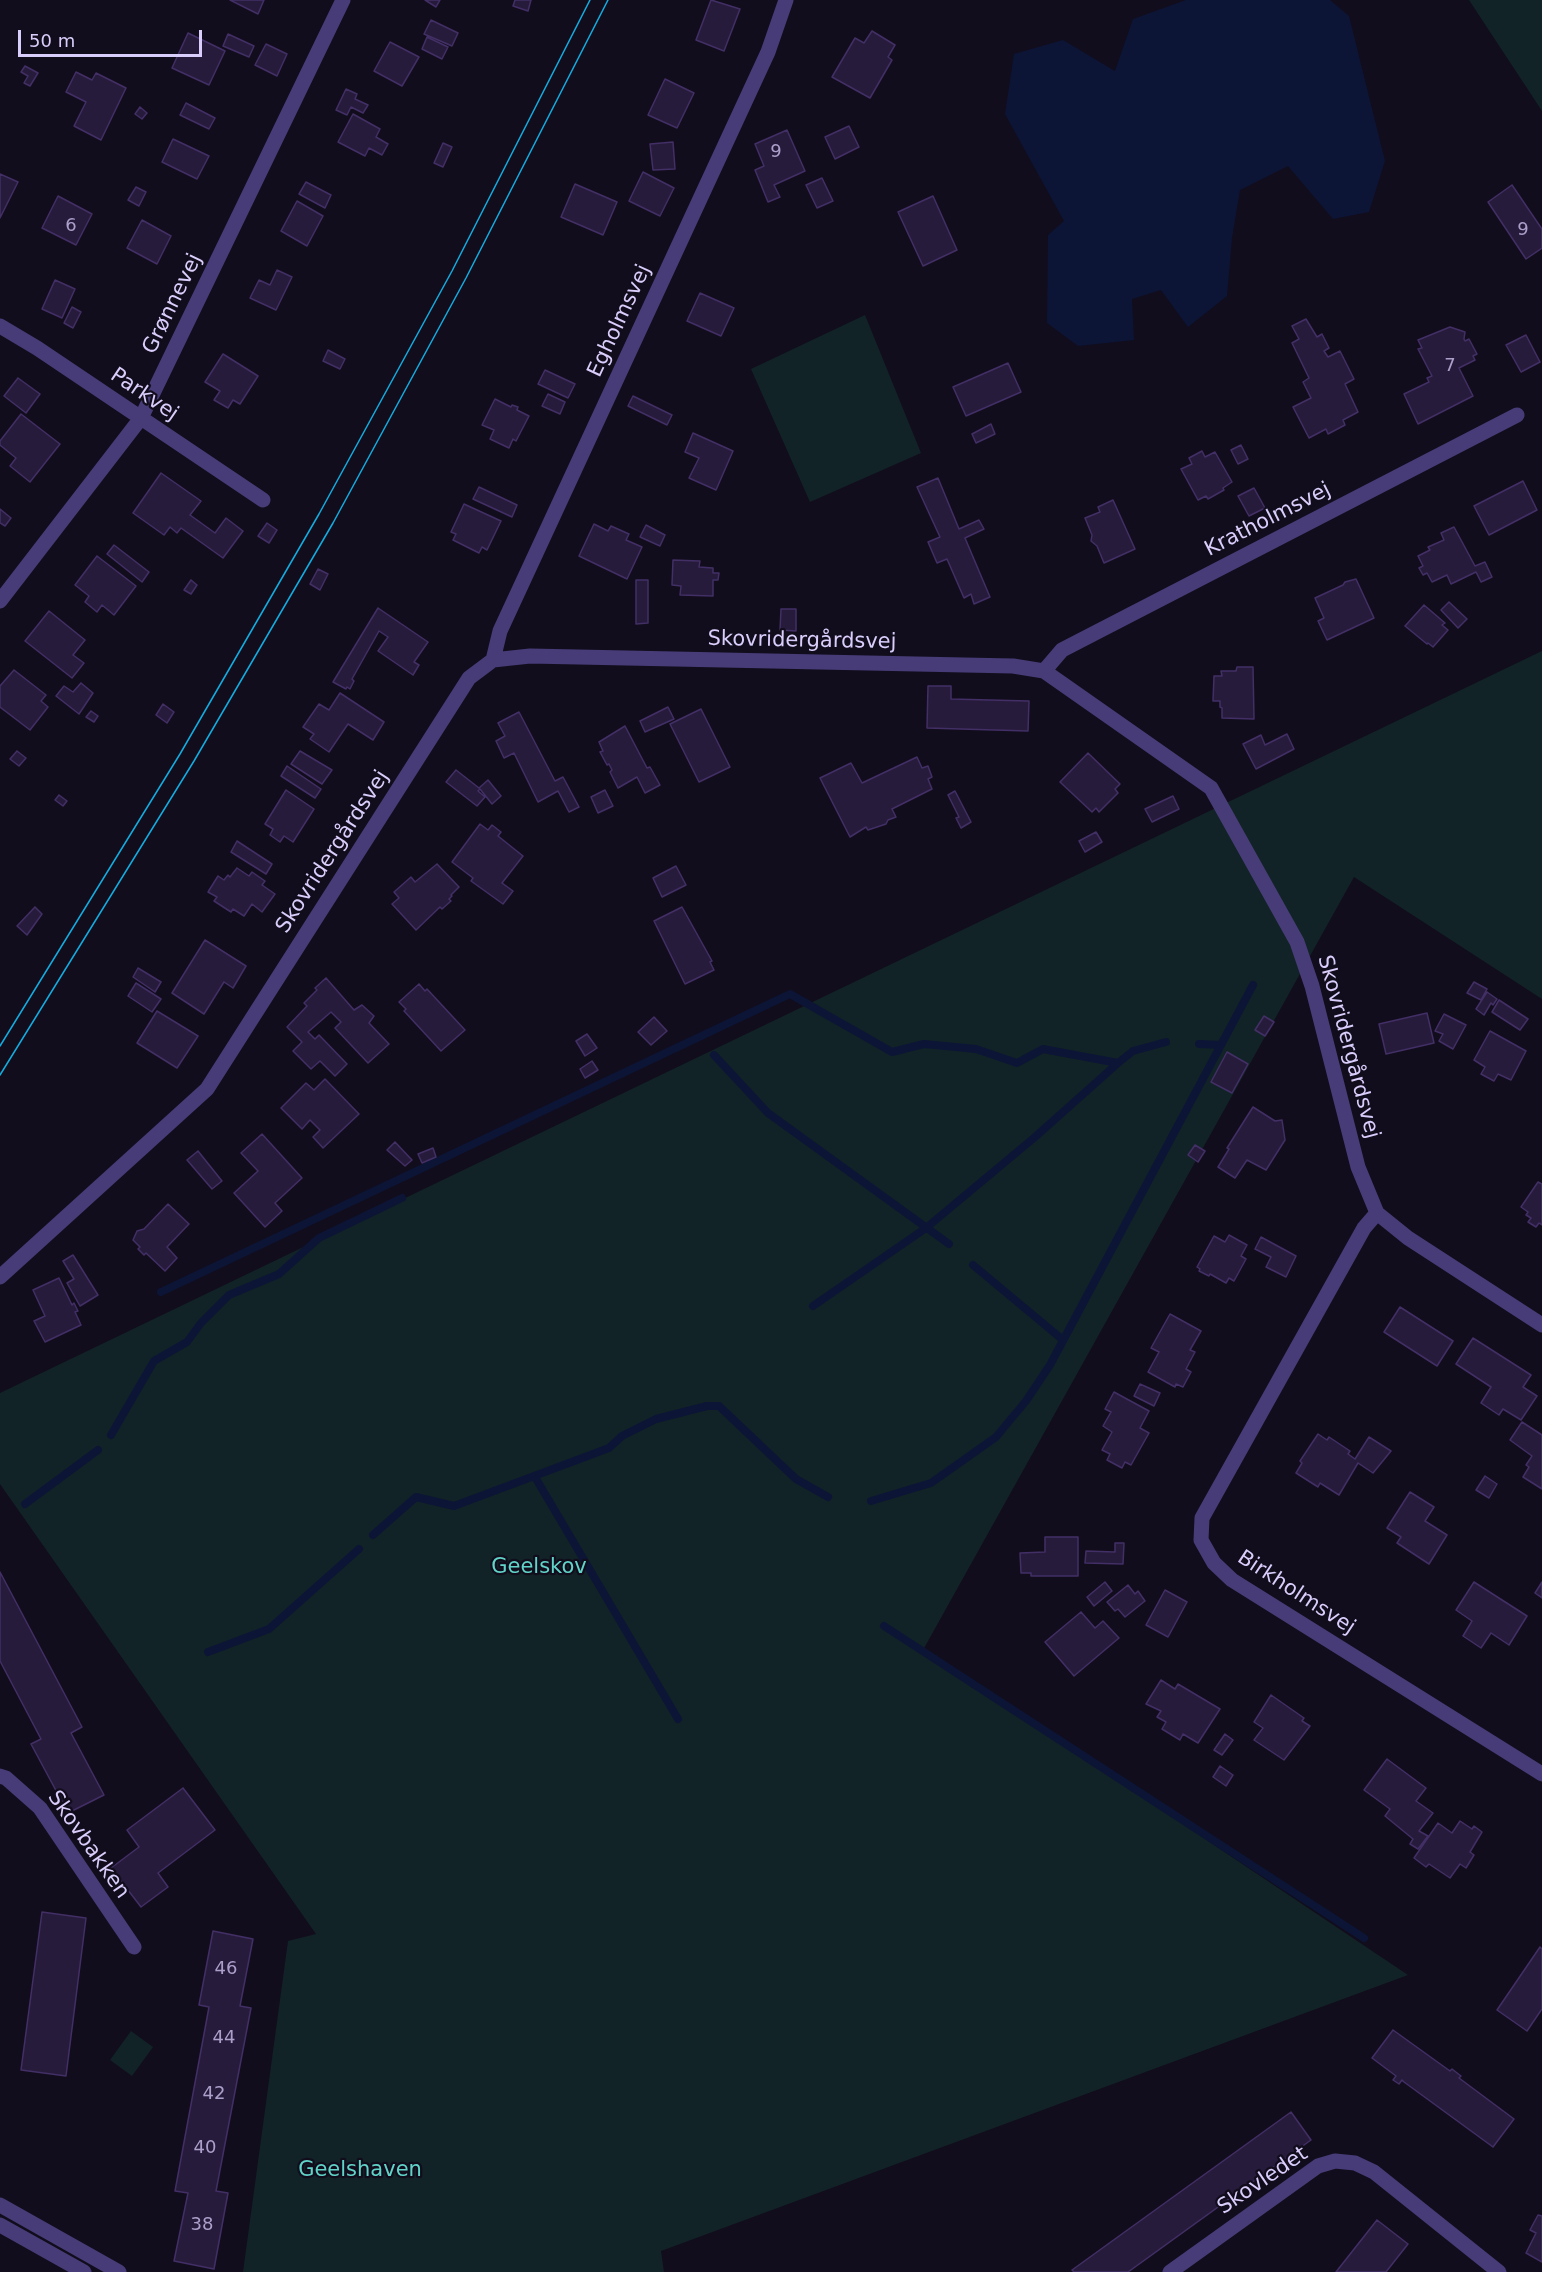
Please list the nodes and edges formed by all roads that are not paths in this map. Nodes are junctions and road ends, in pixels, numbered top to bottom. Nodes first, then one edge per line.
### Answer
1 (343, 0) edge
2 (786, 0) edge
3 (0, 326) edge
4 (1517, 415) dead end
5 (141, 418) junction
6 (263, 500) dead end
7 (0, 601) edge
8 (493, 660) junction
9 (1044, 671) junction
10 (1377, 1213) junction
11 (0, 1277) edge
12 (1542, 1325) edge
13 (1542, 1774) edge
14 (0, 1776) edge
15 (134, 1947) dead end
16 (0, 2205) edge
17 (0, 2225) edge
18 (84, 2272) edge
19 (119, 2272) edge
20 (1170, 2272) edge
21 (1499, 2272) edge

1 - 5 street, Grønnevej
2 - 8 street, Egholmsvej
3 - 5 street, Parkvej
4 - 9 street, Kratholmsvej
5 - 6 street, Parkvej
5 - 7 street, Grønnevej
8 - 9 street, Skovridergårdsvej
8 - 11 street, Skovridergårdsvej
9 - 10 street, Skovridergårdsvej
10 - 12 street, Skovridergårdsvej
10 - 13 street, Birkholmsvej
14 - 15 street, Skovbakken
16 - 19 street
17 - 18 street
20 - 21 street, Skovledet

